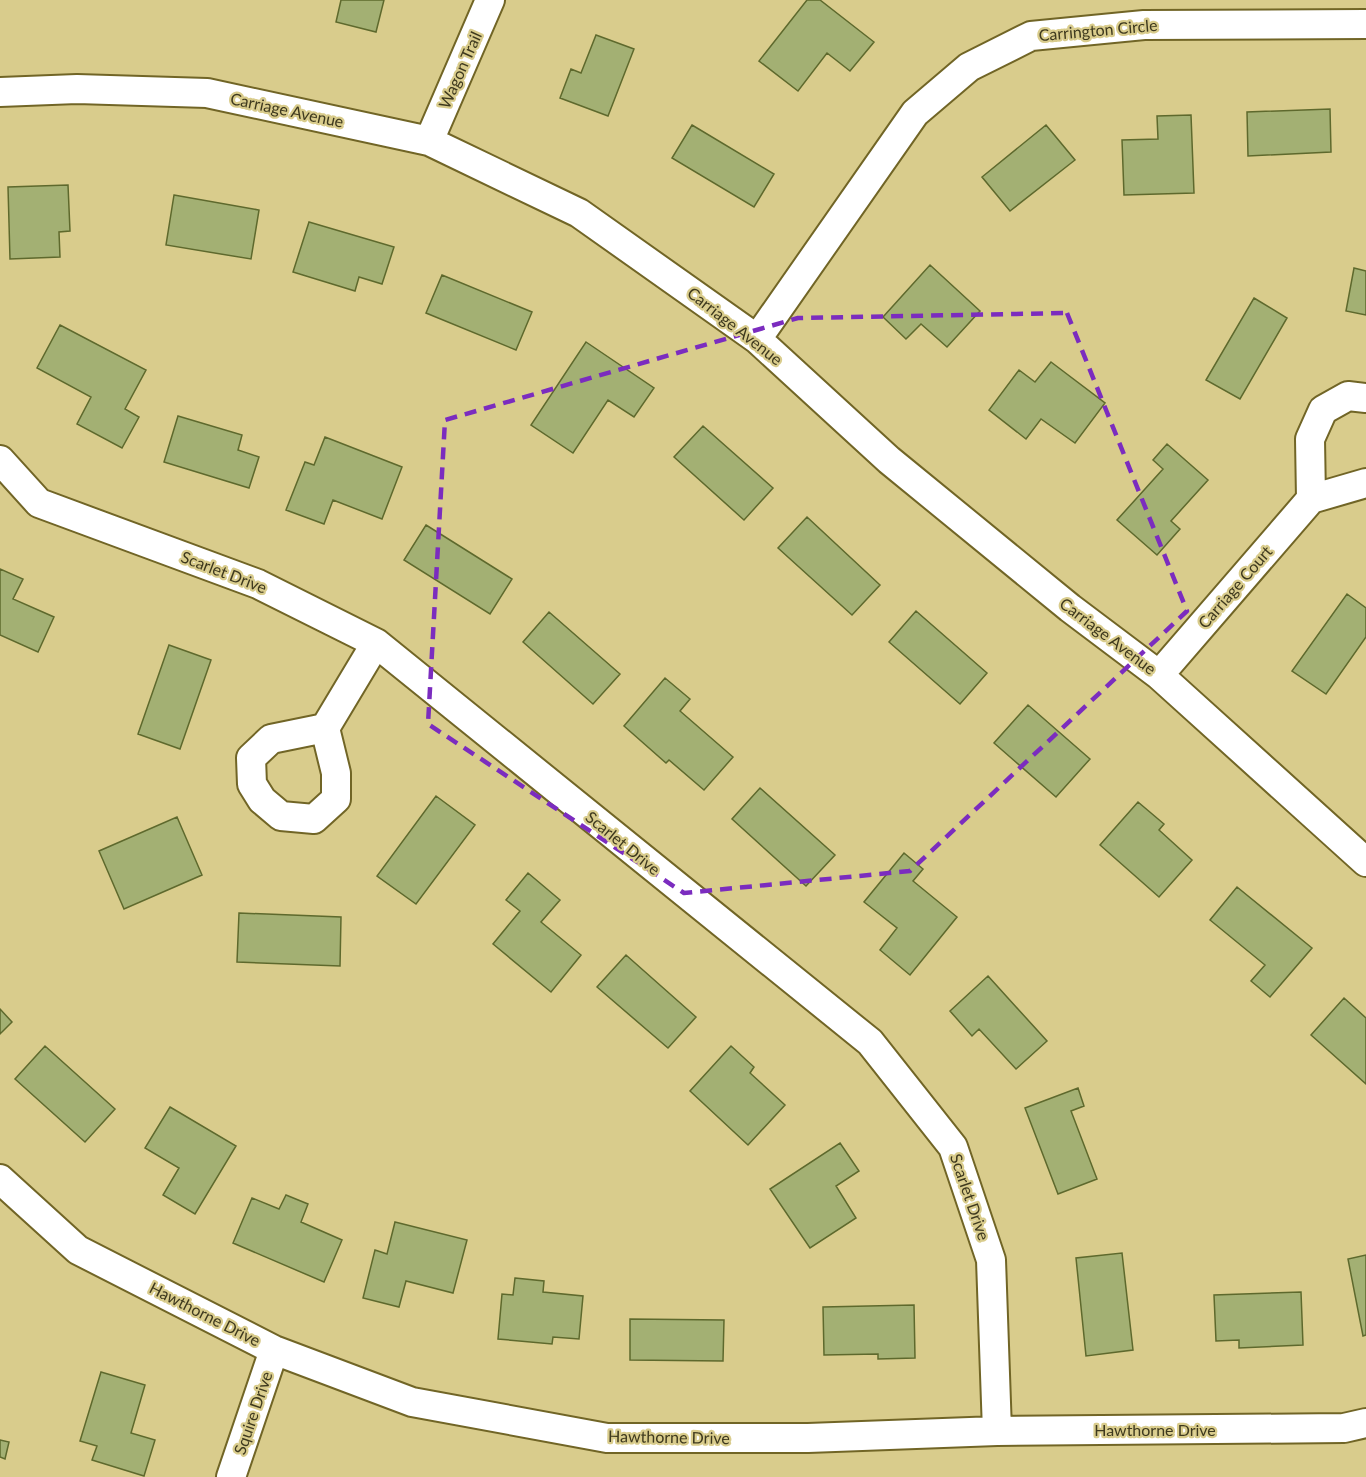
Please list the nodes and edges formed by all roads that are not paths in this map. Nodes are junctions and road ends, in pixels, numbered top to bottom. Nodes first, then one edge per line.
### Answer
1 (490, 0) edge
2 (1366, 24) edge
3 (0, 92) edge
4 (429, 141) junction
5 (757, 339) junction
6 (1366, 398) edge
7 (0, 459) edge
8 (1366, 483) edge
9 (1311, 499) junction
10 (376, 643) junction
11 (1159, 675) junction
12 (325, 728) dead end
13 (1366, 862) edge
14 (0, 1179) edge
15 (274, 1350) junction
16 (1366, 1423) edge
17 (997, 1431) junction
18 (231, 1477) edge

1 - 4 street, Wagon Trail
2 - 5 street, Carrington Circle
3 - 4 street, Carriage Avenue
4 - 5 street, Carriage Avenue
5 - 11 street, Carriage Avenue
6 - 9 street
7 - 10 street, Scarlet Drive
8 - 9 street
9 - 11 street, Carriage Court
10 - 12 street
10 - 17 street, Scarlet Drive
11 - 13 street, Carriage Avenue
14 - 15 street, Hawthorne Drive
15 - 17 street, Hawthorne Drive
15 - 18 street, Squire Drive
16 - 17 street, Hawthorne Drive

